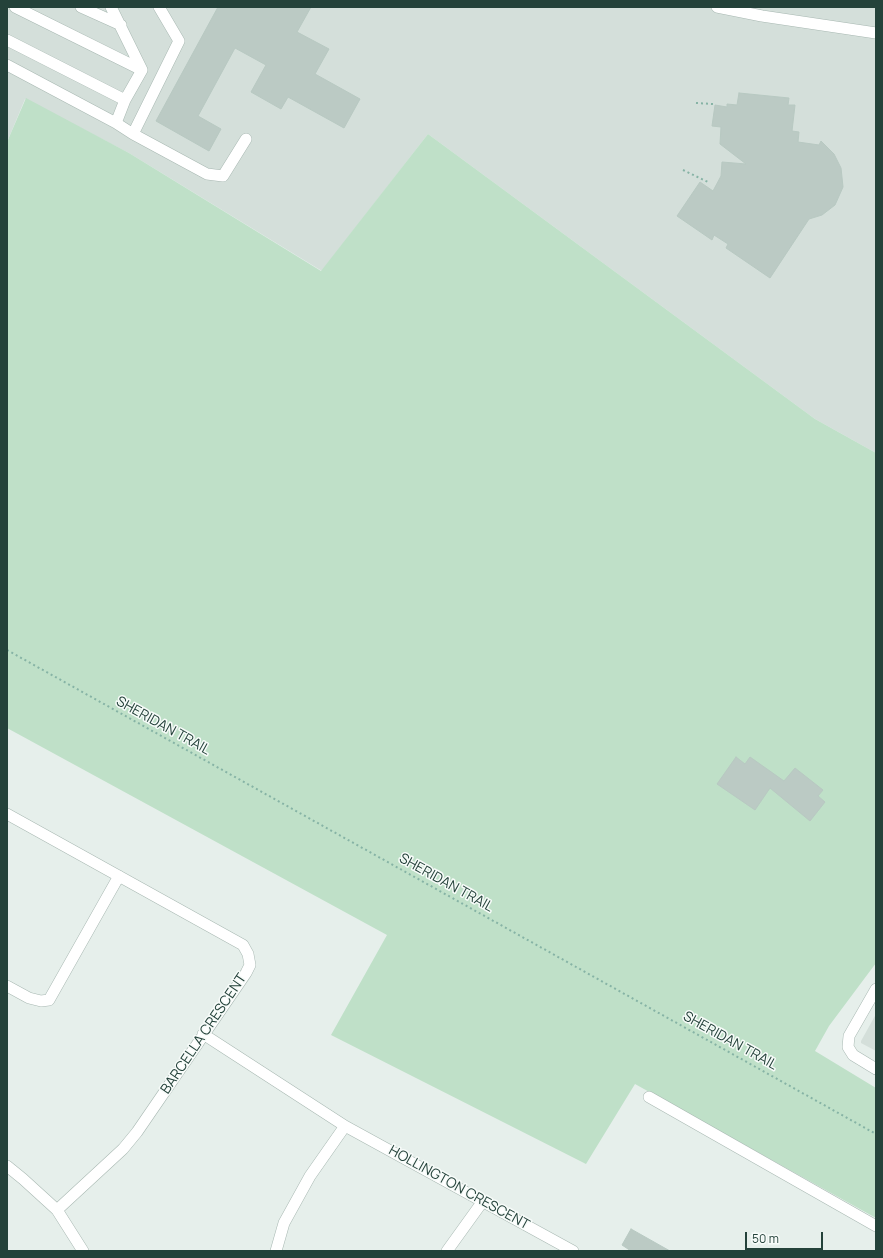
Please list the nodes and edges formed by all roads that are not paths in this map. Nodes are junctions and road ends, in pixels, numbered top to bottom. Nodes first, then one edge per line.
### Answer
1 (15, 7) edge
2 (81, 7) edge
3 (111, 7) edge
4 (159, 7) edge
5 (717, 7) edge
6 (121, 25) junction
7 (876, 33) edge
8 (7, 40) edge
9 (7, 65) edge
10 (142, 70) junction
11 (125, 100) junction
12 (116, 123) junction
13 (133, 134) junction
14 (246, 139) dead end
15 (7, 814) edge
16 (120, 876) junction
17 (7, 986) edge
18 (876, 989) edge
19 (203, 1034) junction
20 (876, 1069) edge
21 (649, 1097) dead end
22 (345, 1126) junction
23 (7, 1166) edge
24 (483, 1201) junction
25 (57, 1210) junction
26 (876, 1226) edge
27 (83, 1251) edge
28 (276, 1251) edge
29 (447, 1251) edge
30 (573, 1251) edge

1 - 10 street
2 - 6 street
3 - 6 street
4 - 13 street
5 - 7 street
6 - 10 street
8 - 11 street
9 - 12 street
10 - 11 street
11 - 12 street
12 - 13 street
13 - 14 street
15 - 16 street, BARCELLA CRESCENT
16 - 17 street
16 - 19 street, BARCELLA CRESCENT
18 - 20 street
19 - 22 street, HOLLINGTON CRESCENT
19 - 25 street, BARCELLA CRESCENT
21 - 26 street
22 - 24 street, HOLLINGTON CRESCENT
22 - 28 street
23 - 25 street
24 - 29 street
24 - 30 street, HOLLINGTON CRESCENT
25 - 27 street

